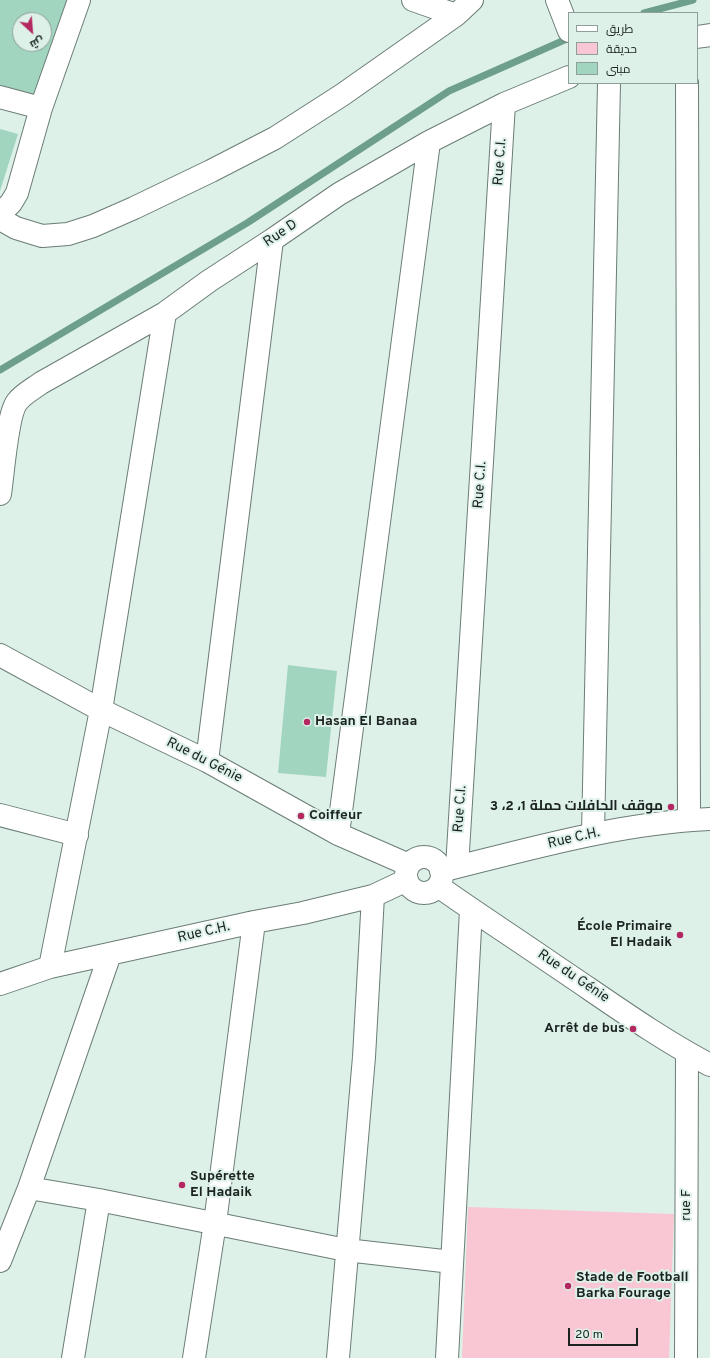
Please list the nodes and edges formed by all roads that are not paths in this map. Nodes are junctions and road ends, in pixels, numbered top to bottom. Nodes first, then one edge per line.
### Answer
1 (79, 0) edge
2 (413, 0) edge
3 (472, 0) edge
4 (557, 0) edge
5 (456, 15) junction
6 (568, 28) edge
7 (710, 35) edge
8 (698, 37) edge
9 (568, 76) edge
10 (609, 84) edge
11 (687, 84) edge
12 (0, 97) edge
13 (504, 104) junction
14 (41, 108) junction
15 (429, 142) junction
16 (0, 214) edge
17 (0, 219) edge
18 (272, 240) junction
19 (165, 313) junction
20 (0, 494) edge
21 (0, 655) edge
22 (101, 710) junction
23 (207, 761) junction
24 (0, 815) edge
25 (710, 819) edge
26 (689, 820) junction
27 (338, 834) junction
28 (593, 834) junction
29 (76, 835) junction
30 (408, 873) junction
31 (445, 874) junction
32 (373, 896) junction
33 (471, 910) junction
34 (254, 922) junction
35 (110, 954) junction
36 (50, 967) junction
37 (0, 984) edge
38 (687, 1053) junction
39 (710, 1065) edge
40 (29, 1188) junction
41 (99, 1200) junction
42 (215, 1223) junction
43 (346, 1250) junction
44 (0, 1261) edge
45 (452, 1262) junction
46 (73, 1358) edge
47 (194, 1358) edge
48 (338, 1358) edge
49 (447, 1358) edge
50 (686, 1358) edge

1 - 14 street
2 - 5 street
3 - 5 street
4 - 6 street
5 - 17 street
7 - 8 street
9 - 13 street, Rue D
10 - 28 street
11 - 26 street
12 - 14 street
13 - 15 street, Rue D
13 - 31 street, Rue C.I.
14 - 16 street
15 - 18 street, Rue D
15 - 27 street
18 - 19 street, Rue D
18 - 23 street
19 - 20 street, Rue D
19 - 22 street
21 - 22 street, Rue du Génie
22 - 23 street, Rue du Génie
22 - 29 street
23 - 27 street, Rue du Génie
24 - 29 street
25 - 26 street, Rue C.H.
26 - 28 street, Rue C.H.
27 - 30 street, Rue du Génie
28 - 31 street, Rue C.H.
29 - 36 street
30 - 31 street, Rue C.H.
30 - 32 street, Rue C.H.
31 - 33 street, Rue du Génie
32 - 34 street, Rue C.H.
32 - 43 street
33 - 38 street, Rue du Génie
33 - 45 street
34 - 35 street, Rue C.H.
34 - 42 street
35 - 36 street, Rue C.H.
35 - 40 street
36 - 37 street, Rue C.H.
38 - 39 street, Rue du Génie
38 - 50 street, rue F
40 - 41 street
40 - 44 street
41 - 42 street
41 - 46 street
42 - 43 street
42 - 47 street
43 - 45 street
43 - 48 street
45 - 49 street

